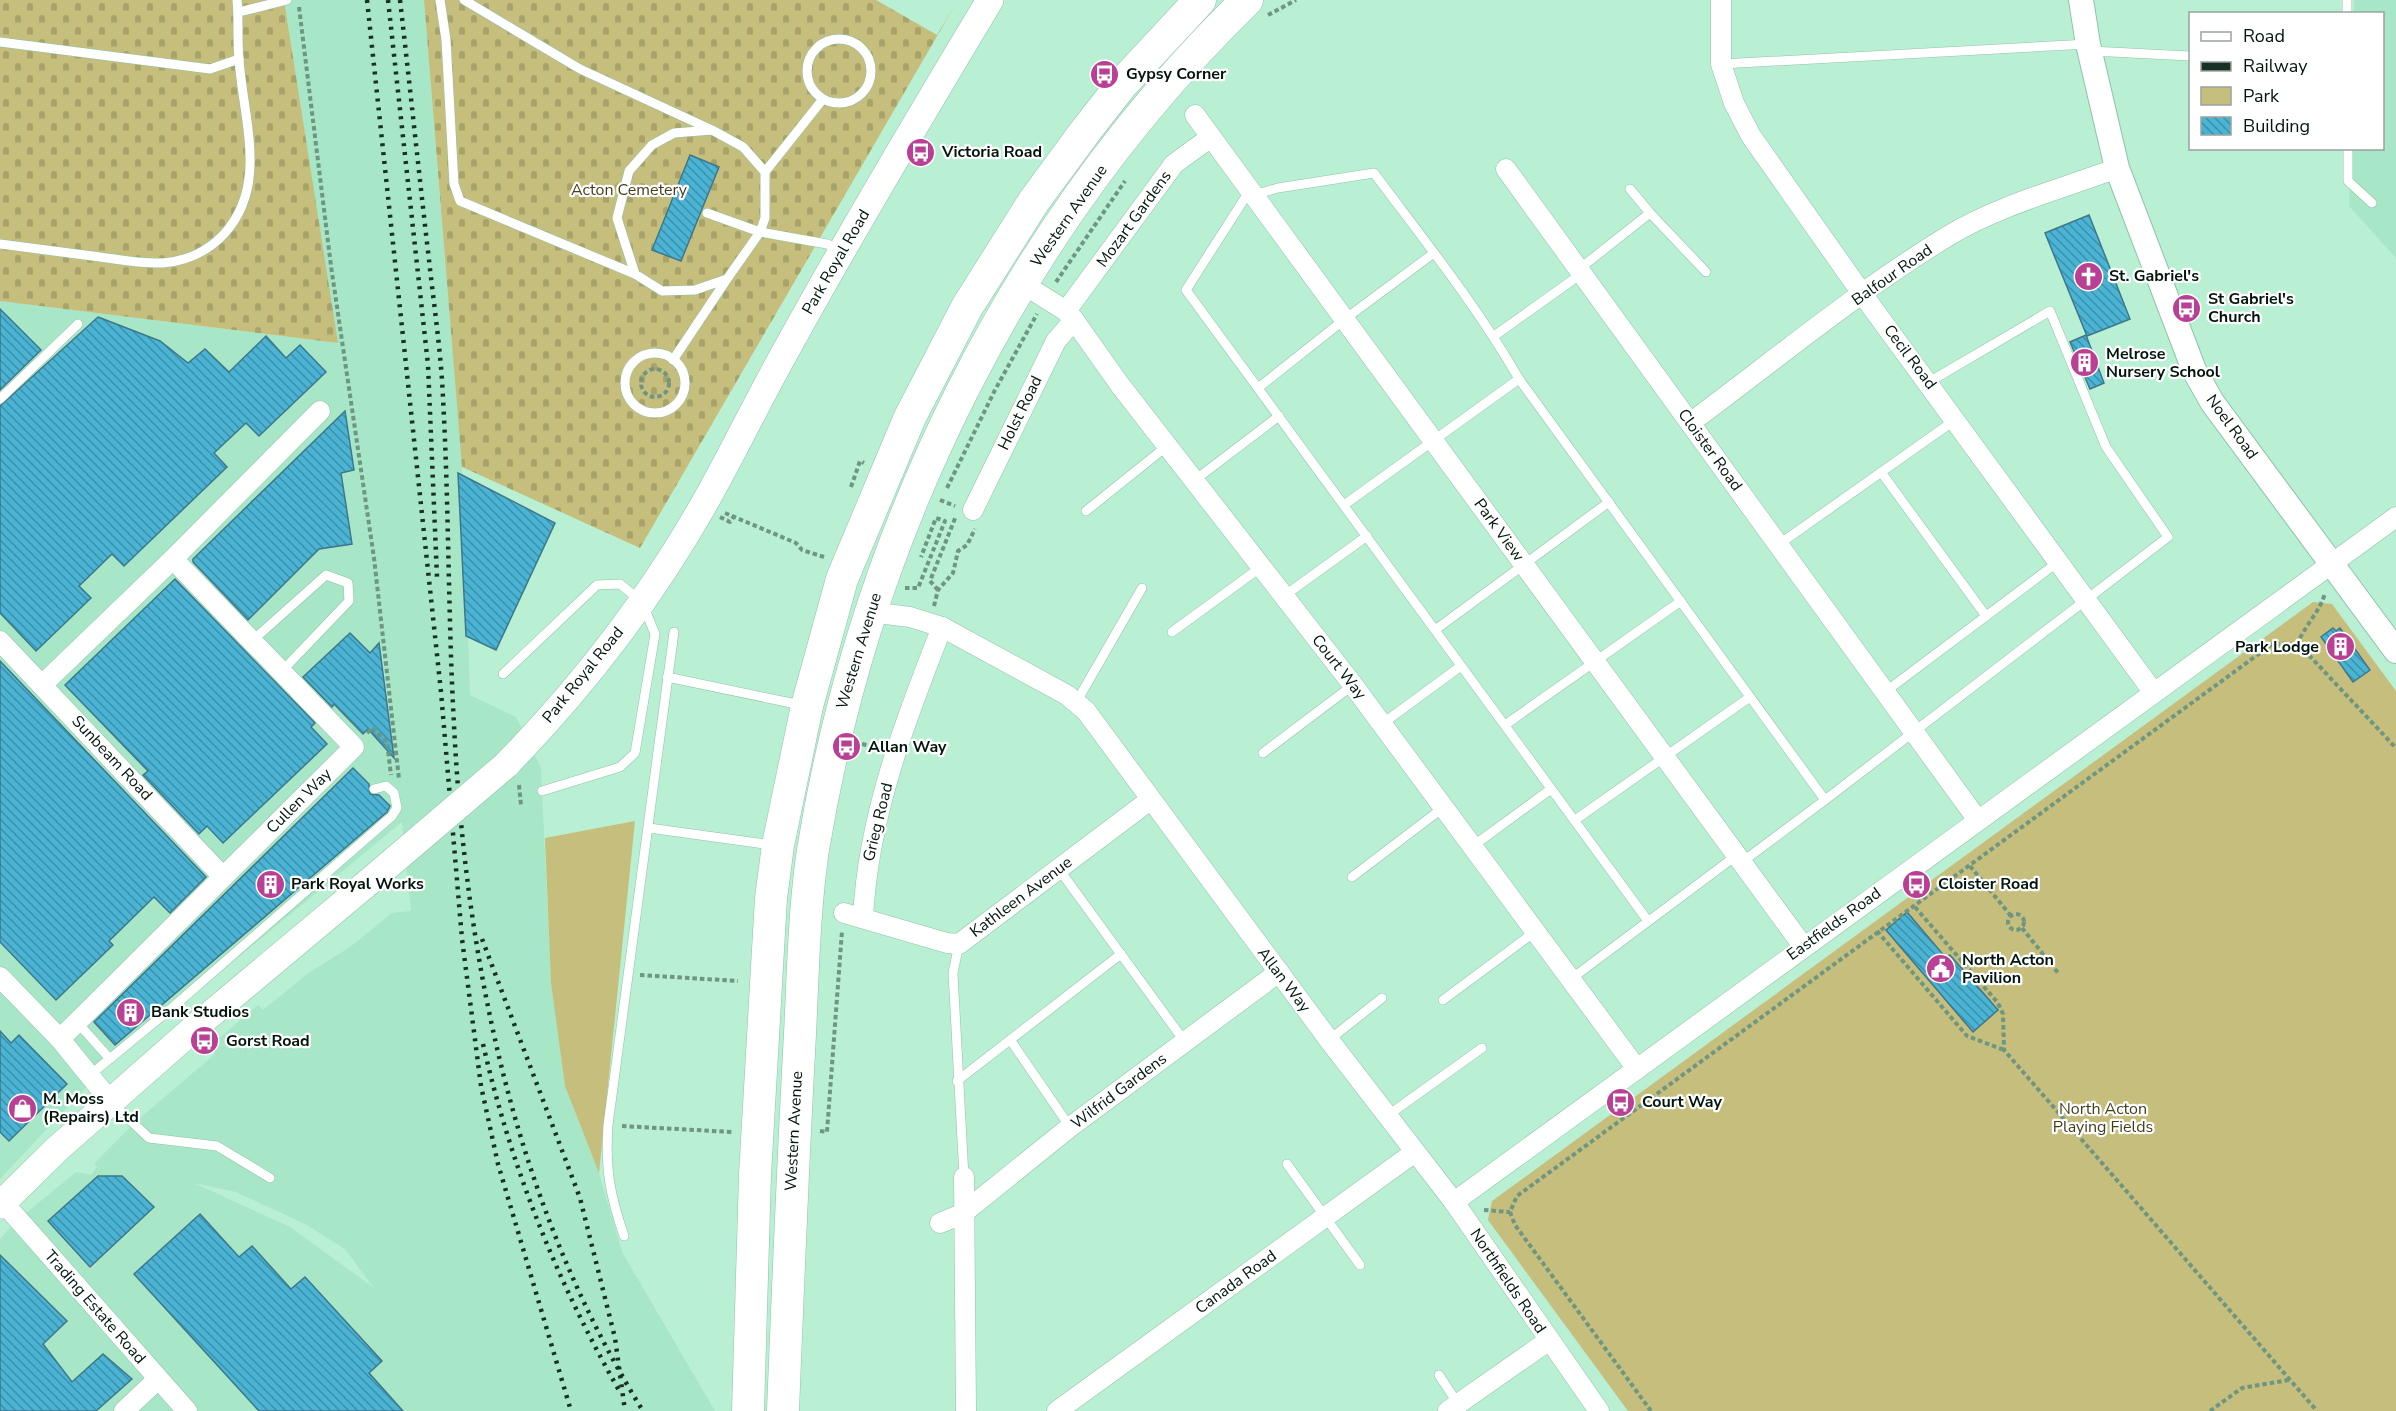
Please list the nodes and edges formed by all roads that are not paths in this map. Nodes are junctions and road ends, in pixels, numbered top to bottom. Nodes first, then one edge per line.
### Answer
1 (237, 0) edge
2 (287, 0) edge
3 (440, 0) edge
4 (464, 0) edge
5 (990, 0) edge
6 (1200, 0) edge
7 (1268, 0) edge
8 (1721, 0) edge
9 (2081, 0) edge
10 (1239, 8) edge
11 (238, 12) junction
12 (0, 42) edge
13 (2089, 47) junction
14 (2189, 56) edge
15 (239, 59) junction
16 (1721, 64) junction
17 (823, 99) junction
18 (1195, 115) dead end
19 (712, 130) junction
20 (1210, 136) junction
21 (2348, 150) edge
22 (2117, 168) junction
23 (1506, 169) dead end
24 (765, 172) junction
25 (1630, 189) dead end
26 (1252, 192) junction
27 (2372, 203) dead end
28 (707, 213) dead end
29 (1650, 213) junction
30 (760, 232) junction
31 (0, 244) edge
32 (842, 250) junction
33 (1434, 253) junction
34 (1579, 272) junction
35 (1706, 272) dead end
36 (634, 274) junction
37 (727, 279) junction
38 (1023, 284) junction
39 (1863, 295) junction
40 (1070, 316) junction
41 (1344, 319) junction
42 (78, 324) dead end
43 (1494, 336) junction
44 (673, 360) junction
45 (1519, 379) junction
46 (1929, 382) junction
47 (1258, 388) junction
48 (0, 399) edge
49 (320, 411) dead end
50 (1279, 416) junction
51 (1955, 419) junction
52 (1690, 423) junction
53 (1433, 440) junction
54 (1169, 444) junction
55 (1881, 472) junction
56 (1195, 480) junction
57 (1609, 502) junction
58 (1344, 505) junction
59 (973, 510) road end
60 (1086, 511) dead end
61 (2396, 517) edge
62 (1367, 536) junction
63 (1778, 545) junction
64 (173, 559) junction
65 (2059, 561) junction
66 (2333, 563) junction
67 (1525, 565) junction
68 (1261, 567) junction
69 (1142, 588) dead end
70 (1284, 596) junction
71 (2087, 600) junction
72 (1681, 601) junction
73 (642, 602) junction
74 (870, 612) junction
75 (1986, 616) junction
76 (928, 623) junction
77 (1435, 630) junction
78 (674, 632) dead end
79 (1172, 632) dead end
80 (0, 641) edge
81 (252, 641) junction
82 (2396, 651) edge
83 (1596, 662) junction
84 (1461, 666) junction
85 (282, 671) junction
86 (503, 675) dead end
87 (667, 677) junction
88 (43, 684) junction
89 (1353, 685) junction
90 (1885, 692) junction
91 (2154, 693) junction
92 (1750, 697) junction
93 (1077, 701) junction
94 (807, 706) junction
95 (1383, 724) junction
96 (1505, 725) junction
97 (1914, 731) junction
98 (1263, 753) dead end
99 (1665, 757) junction
100 (374, 789) dead end
101 (1551, 789) junction
102 (542, 791) dead end
103 (1150, 800) junction
104 (1825, 800) junction
105 (1444, 807) junction
106 (1977, 819) junction
107 (1575, 820) junction
108 (649, 828) junction
109 (778, 845) junction
110 (1473, 846) junction
111 (1739, 858) junction
112 (1058, 868) junction
113 (223, 877) junction
114 (1352, 878) dead end
115 (843, 913) road end
116 (863, 918) junction
117 (1648, 921) junction
118 (1536, 931) junction
119 (959, 944) junction
120 (1803, 946) junction
121 (1121, 954) junction
122 (1279, 972) junction
123 (0, 977) edge
124 (1571, 979) junction
125 (1382, 998) dead end
126 (1443, 1000) dead end
127 (77, 1022) junction
128 (60, 1039) junction
129 (1329, 1040) junction
130 (1011, 1041) junction
131 (1185, 1042) junction
132 (1482, 1048) dead end
133 (110, 1059) junction
134 (1637, 1069) junction
135 (90, 1075) junction
136 (957, 1081) junction
137 (111, 1102) junction
138 (1387, 1116) junction
139 (1070, 1127) junction
140 (1415, 1152) junction
141 (1287, 1164) dead end
142 (964, 1177) joint
143 (270, 1178) dead end
144 (1454, 1202) junction
145 (1, 1204) edge
146 (962, 1214) junction
147 (1328, 1217) junction
148 (940, 1223) dead end
149 (624, 1236) dead end
150 (1360, 1265) dead end
151 (1548, 1341) junction
152 (1439, 1375) dead end
153 (158, 1379) junction
154 (1453, 1407) edge
155 (124, 1411) edge
156 (187, 1411) edge
157 (748, 1411) edge
158 (783, 1411) edge
159 (966, 1411) edge
160 (1057, 1411) edge
161 (1599, 1411) edge

1 - 11 lane
2 - 11 lane
3 - 36 lane
4 - 19 lane
5 - 32 main road, Park Royal Road
6 - 94 highway, Western Avenue
7 - 10 highway
8 - 16 street, Cecil Road
9 - 13 street, Noel Road
10 - 38 highway, Western Avenue
11 - 15 lane
12 - 15 lane
13 - 14 lane
13 - 16 lane
13 - 22 street, Noel Road
15 - 31 lane
16 - 39 street, Cecil Road
17 - 17 lane
17 - 24 lane
18 - 20 street, Park View
19 - 24 lane
19 - 36 lane
20 - 26 street, Park View
20 - 40 street, Mozart Gardens
21 - 27 lane
22 - 39 street, Balfour Road
22 - 66 street, Noel Road
23 - 34 street, Cloister Road
24 - 30 lane
25 - 29 lane
26 - 33 lane
26 - 41 street, Park View
26 - 47 lane
28 - 30 lane
29 - 34 lane
29 - 35 lane
30 - 32 lane
30 - 37 lane
32 - 73 main road, Park Royal Road
33 - 41 lane
33 - 43 lane
34 - 43 lane
34 - 52 street, Cloister Road
36 - 37 lane
37 - 44 lane
38 - 40 street, Court Way
38 - 74 highway, Western Avenue
39 - 46 street, Cecil Road
39 - 52 street, Balfour Road
40 - 54 street, Court Way
40 - 59 street, Holst Road
41 - 47 lane
41 - 53 street, Park View
42 - 48 lane
43 - 45 lane
44 - 44 lane
45 - 53 lane
45 - 57 lane
46 - 51 street, Cecil Road
46 - 71 lane
47 - 50 lane
49 - 64 street
50 - 56 lane
50 - 58 lane
51 - 55 lane
51 - 65 street, Cecil Road
52 - 63 street, Cloister Road
53 - 58 lane
53 - 67 street, Park View
54 - 56 street, Court Way
54 - 60 lane
55 - 63 lane
55 - 75 lane
56 - 68 street, Court Way
57 - 67 lane
57 - 72 lane
58 - 62 lane
61 - 66 street, Eastfields Road
62 - 70 lane
62 - 77 lane
63 - 90 street, Cloister Road
64 - 81 street, Cullen Way
64 - 88 street
65 - 71 street, Cecil Road
65 - 75 lane
66 - 82 street, Noel Road
66 - 91 street, Eastfields Road
67 - 77 lane
67 - 83 street, Park View
68 - 70 street, Court Way
68 - 79 lane
69 - 93 lane
70 - 89 street, Court Way
71 - 91 street, Cecil Road
71 - 97 lane
72 - 83 lane
72 - 92 lane
73 - 86 lane
73 - 102 lane
73 - 137 main road, Park Royal Road, bridge
74 - 76 street, Allan Way
74 - 158 highway, Western Avenue
75 - 90 lane
76 - 93 street, Allan Way
76 - 116 street, Grieg Road
77 - 84 lane
78 - 87 lane
80 - 88 street, Sunbeam Road
81 - 85 street, Cullen Way
81 - 85 lane
83 - 96 lane
83 - 99 street, Park View
84 - 95 lane
84 - 96 lane
85 - 113 street, Cullen Way
87 - 94 lane
87 - 108 lane
88 - 113 street, Sunbeam Road
89 - 95 street, Court Way
89 - 98 lane
90 - 97 street, Cloister Road
91 - 106 street, Eastfields Road
92 - 99 lane
92 - 104 lane
93 - 103 street, Allan Way
94 - 109 highway, Western Avenue
95 - 105 street, Court Way
96 - 101 lane
97 - 104 lane
97 - 106 street, Cloister Road
99 - 107 lane
99 - 111 street, Park View
100 - 133 lane
101 - 107 lane
101 - 110 lane
103 - 112 street, Kathleen Avenue
103 - 122 street, Allan Way
104 - 111 lane
105 - 110 street, Court Way
105 - 114 lane
106 - 120 street, Eastfields Road
107 - 117 lane
108 - 109 lane
108 - 149 lane
109 - 157 highway, Western Avenue
110 - 118 street, Court Way
111 - 117 lane
111 - 120 street, Park View
112 - 119 street, Kathleen Avenue
112 - 121 lane
113 - 127 street, Cullen Way
115 - 116 street, Kathleen Avenue
116 - 119 street, Kathleen Avenue
117 - 124 lane
118 - 124 street, Court Way
118 - 126 lane
119 - 136 lane
120 - 134 street, Eastfields Road
121 - 130 lane
121 - 131 lane
122 - 129 street, Allan Way
122 - 131 street, Wilfrid Gardens
123 - 128 street
124 - 134 street, Court Way
125 - 129 lane
127 - 128 street, Cullen Way
127 - 133 lane
128 - 135 street
129 - 138 street, Allan Way
130 - 136 lane
130 - 139 lane
131 - 139 street, Wilfrid Gardens
132 - 138 lane
133 - 135 lane
134 - 144 street, Eastfields Road
135 - 137 street
136 - 142 lane
137 - 143 lane
137 - 145 main road, Park Royal Road
138 - 140 street, Allan Way
139 - 146 street, Wilfrid Gardens
140 - 144 street, Northfields Road
140 - 147 street, Canada Road
141 - 147 lane
142 - 146 street
144 - 151 street, Northfields Road
145 - 153 street, Trading Estate Road
146 - 148 street, Wilfrid Gardens
146 - 159 street
147 - 150 lane
147 - 160 street, Canada Road
151 - 154 street
151 - 161 street, Northfields Road
152 - 154 lane
153 - 155 street
153 - 156 street, Trading Estate Road

